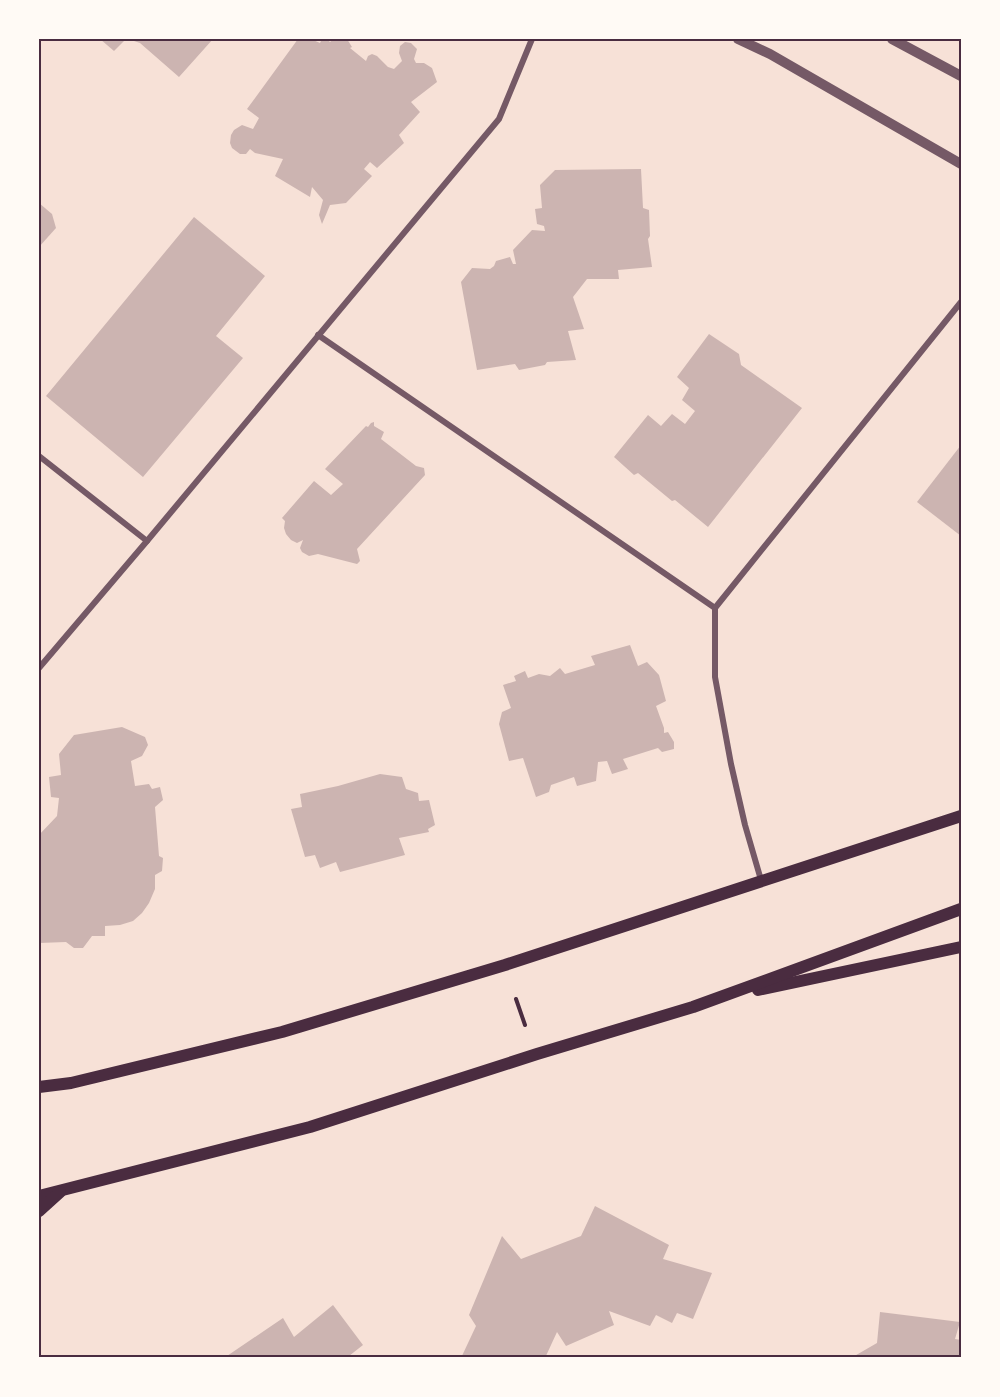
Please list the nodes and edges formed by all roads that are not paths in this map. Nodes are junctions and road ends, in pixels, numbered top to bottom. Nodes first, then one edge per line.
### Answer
1 (532, 39) edge
2 (738, 39) edge
3 (892, 39) edge
4 (961, 76) edge
5 (961, 164) edge
6 (961, 302) edge
7 (318, 335) junction
8 (39, 456) edge
9 (147, 541) junction
10 (715, 608) junction
11 (39, 668) edge
12 (961, 816) edge
13 (761, 880) junction
14 (961, 909) edge
15 (961, 947) edge
16 (716, 999) junction
17 (39, 1087) edge
18 (61, 1191) junction
19 (39, 1196) edge
20 (39, 1211) edge

1 - 7 street
2 - 5 street
3 - 4 street
6 - 10 street
7 - 9 street
7 - 10 street
8 - 9 street
9 - 11 street
10 - 13 street
12 - 13 main road
13 - 17 main road
14 - 16 main road
15 - 16 main road
16 - 18 main road
18 - 19 main road
18 - 20 main road

